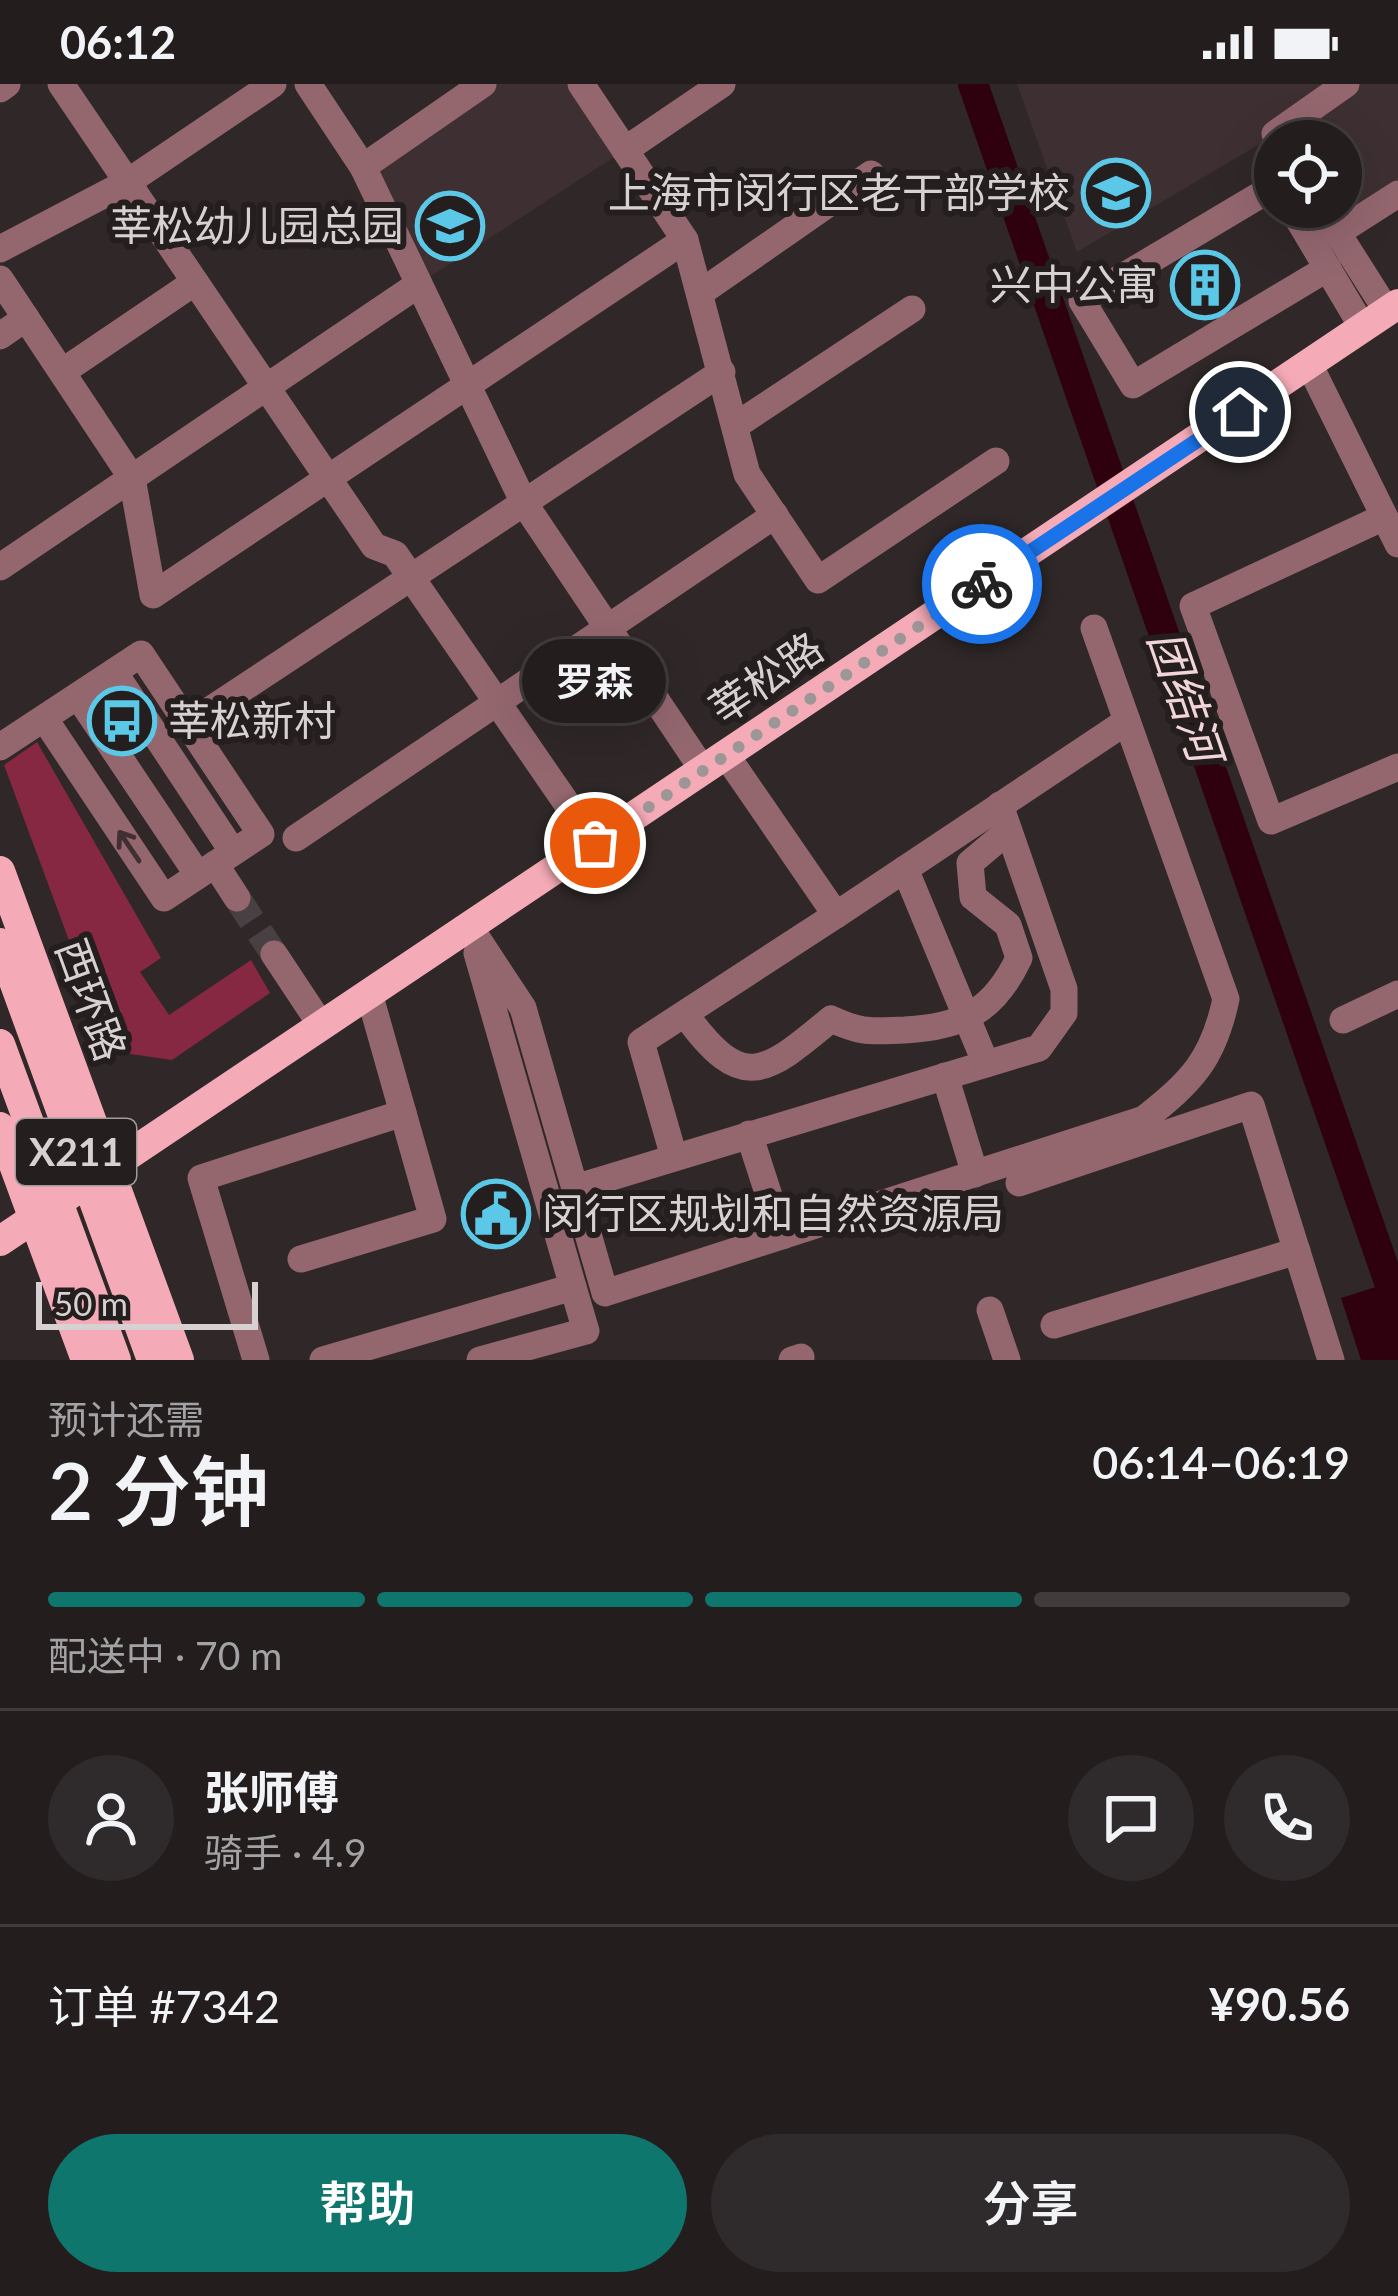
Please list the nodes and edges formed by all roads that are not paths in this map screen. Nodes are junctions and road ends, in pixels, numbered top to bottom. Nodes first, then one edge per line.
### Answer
1 (61, 84) edge
2 (273, 84) edge
3 (308, 84) edge
4 (483, 84) edge
5 (581, 84) edge
6 (722, 84) edge
7 (1346, 84) edge
8 (1295, 120) edge
9 (625, 150) junction
10 (363, 167) junction
11 (871, 174) dead end
12 (128, 182) junction
13 (1398, 194) edge
14 (1254, 199) edge
15 (1304, 228) edge
16 (1334, 228) edge
17 (1337, 232) junction
18 (685, 239) junction
19 (0, 249) edge
20 (1328, 268) junction
21 (0, 279) edge
22 (195, 282) junction
23 (419, 284) junction
24 (700, 292) junction
25 (911, 309) dead end
26 (1383, 315) edge
27 (26, 318) junction
28 (0, 336) edge
29 (1309, 364) junction
30 (62, 372) junction
31 (722, 372) junction
32 (467, 385) junction
33 (266, 388) junction
34 (736, 426) junction
35 (996, 461) dead end
36 (132, 478) junction
37 (328, 478) junction
38 (524, 503) junction
39 (775, 515) junction
40 (1384, 517) junction
41 (1398, 544) edge
42 (0, 567) edge
43 (411, 577) junction
44 (608, 628) junction
45 (1094, 628) dead end
46 (79, 696) junction
47 (498, 702) junction
48 (207, 712) dead end
49 (44, 718) junction
50 (1126, 721) junction
51 (0, 747) edge
52 (715, 762) junction
53 (1398, 767) edge
54 (1004, 818) junction
55 (296, 838) dead end
56 (595, 843) junction
57 (215, 864) junction
58 (905, 869) junction
59 (0, 871) edge
60 (237, 898) tunnel mouth
61 (836, 915) junction
62 (469, 926) junction
63 (0, 943) edge
64 (274, 954) tunnel mouth
65 (369, 993) junction
66 (1398, 994) edge
67 (685, 1014) junction
68 (1343, 1020) dead end
69 (968, 1021) junction
70 (322, 1025) junction
71 (0, 1044) edge
72 (986, 1064) junction
73 (945, 1076) junction
74 (403, 1113) junction
75 (0, 1127) edge
76 (749, 1134) junction
77 (674, 1156) junction
78 (106, 1168) junction
79 (975, 1174) junction
80 (1019, 1183) dead end
81 (574, 1188) junction
82 (34, 1219) junction
83 (782, 1236) junction
84 (0, 1240) edge
85 (1297, 1251) junction
86 (301, 1259) dead end
87 (573, 1287) junction
88 (990, 1310) dead end
89 (1054, 1325) dead end
90 (358, 1355) edge
91 (86, 1360) edge
92 (116, 1360) edge
93 (152, 1360) edge
94 (179, 1360) edge
95 (256, 1360) edge
96 (323, 1360) edge
97 (480, 1360) edge
98 (1007, 1360) edge
99 (1331, 1360) edge

1 - 12 street
2 - 12 street
3 - 10 street
4 - 10 street
5 - 9 street
6 - 9 street
7 - 8 street
9 - 18 street
10 - 23 street
11 - 24 street
12 - 19 street
12 - 22 street
13 - 17 street
14 - 20 street
15 - 20 street
16 - 17 street
17 - 26 street
18 - 24 street
18 - 32 street
20 - 26 street
21 - 27 street
22 - 30 street
22 - 33 street
23 - 32 street
23 - 33 street
24 - 31 street
25 - 34 street
26 - 29 main road, 莘松路
27 - 28 street
27 - 30 street
29 - 40 street
29 - 52 main road, 莘松路
30 - 36 street
31 - 34 street
31 - 38 street
32 - 37 street
32 - 38 street
33 - 36 street
33 - 37 street
34 - 39 street
35 - 39 street
36 - 37 street
36 - 42 street
37 - 43 street
38 - 43 street
38 - 44 street
39 - 44 street
40 - 41 street
40 - 53 street
43 - 47 street
43 - 48 street
44 - 47 street
44 - 52 street
45 - 50 street
46 - 49 street
46 - 57 street
46 - 57 street
47 - 55 street
47 - 56 street
49 - 51 street
57 -> 49 street
50 - 54 street
50 - 79 street
52 - 56 main road, 莘松路
52 - 61 street
54 - 58 street
54 - 69 street
54 - 72 street
56 - 62 main road, 莘松路
57 - 60 street
58 - 61 street
58 - 69 street
59 - 78 main road, 西环路
61 - 67 street
62 - 65 main road, 莘松路
62 - 81 street
62 - 87 street
63 - 93 main road, X211, bridge
64 - 70 street
65 - 70 main road, 莘松路
65 - 74 street
66 - 68 street
67 - 69 street
67 - 77 street
69 - 72 street
70 - 78 main road, 莘松路
71 - 92 main road, X211, bridge
72 - 73 street
73 - 76 street
73 - 79 street
74 - 86 street
74 - 95 street
75 - 82 main road
76 - 77 street
76 - 83 street
77 - 81 street
78 - 82 main road, 莘松路
78 - 94 main road, 西环路
79 - 83 street
80 - 85 street
81 - 83 street
82 - 84 main road, 莘松路
82 - 91 main road
85 - 89 street
85 - 99 street
87 - 90 street
87 - 97 street
88 - 98 street
90 - 96 street

